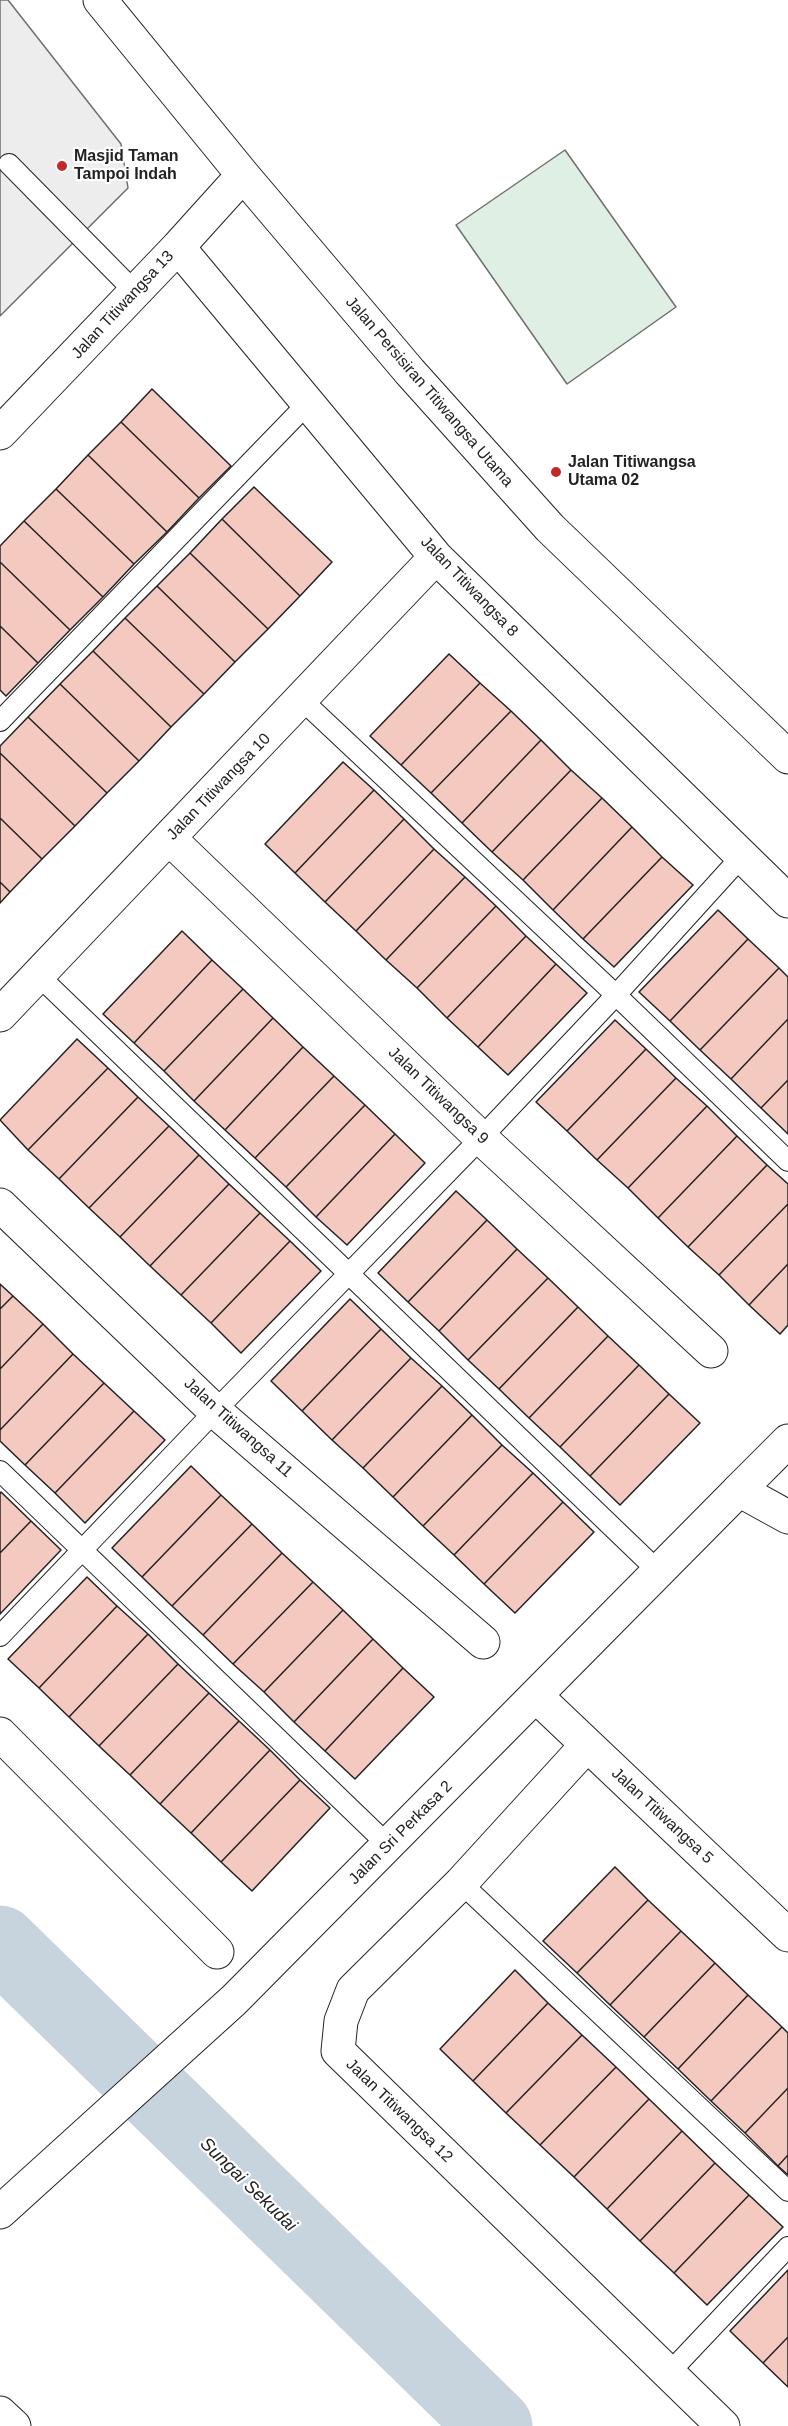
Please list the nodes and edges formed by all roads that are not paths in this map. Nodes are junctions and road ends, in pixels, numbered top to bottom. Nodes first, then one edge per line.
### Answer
1 (109, 7) edge
2 (9, 164) dead end
3 (243, 175) junction
4 (178, 247) junction
5 (135, 292) junction
6 (309, 402) junction
7 (0, 433) edge
8 (436, 557) junction
9 (302, 700) junction
10 (0, 721) edge
11 (788, 757) edge
12 (169, 838) junction
13 (742, 856) junction
14 (788, 901) edge
15 (39, 976) junction
16 (616, 995) junction
17 (0, 1015) edge
18 (481, 1138) junction
19 (788, 1161) edge
20 (0, 1205) edge
21 (349, 1276) junction
22 (711, 1351) dead end
23 (216, 1410) junction
24 (788, 1441) edge
25 (0, 1471) edge
26 (739, 1490) junction
27 (788, 1517) edge
28 (81, 1550) junction
29 (659, 1572) junction
30 (0, 1636) edge
31 (483, 1642) dead end
32 (536, 1696) junction
33 (0, 1734) edge
34 (587, 1745) junction
35 (389, 1846) junction
36 (461, 1883) junction
37 (788, 1935) edge
38 (217, 1952) dead end
39 (788, 2191) edge
40 (0, 2212) edge
41 (788, 2247) edge
42 (668, 2374) junction
43 (0, 2413) edge
44 (14, 2426) edge
45 (723, 2426) edge

1 - 3 street, Jalan Persisiran Titiwangsa Utama
2 - 5 lane
3 - 4 street, Jalan Titiwangsa 13
3 - 11 street, Jalan Persisiran Titiwangsa Utama
4 - 5 street, Jalan Titiwangsa 13
4 - 6 street, Jalan Titiwangsa 8
5 - 7 street, Jalan Titiwangsa 13
6 - 8 street, Jalan Titiwangsa 8
6 - 10 lane
8 - 9 street, Jalan Titiwangsa 10
8 - 13 street, Jalan Titiwangsa 8
9 - 12 street, Jalan Titiwangsa 10
9 - 16 lane
12 - 15 street, Jalan Titiwangsa 10
12 - 18 street, Jalan Titiwangsa 9
13 - 14 street, Jalan Titiwangsa 8
13 - 16 lane
15 - 17 street, Jalan Titiwangsa 10
15 - 21 lane
16 - 18 lane
16 - 19 lane
18 - 21 lane
18 - 22 street, Jalan Titiwangsa 9
20 - 23 street, Jalan Titiwangsa 11
21 - 23 lane
21 - 29 lane
23 - 28 lane
23 - 31 street, Jalan Titiwangsa 11
24 - 26 street, Jalan Sri Perkasa 2
25 - 28 lane
26 - 27 street
26 - 29 street, Jalan Sri Perkasa 2
28 - 30 lane
28 - 35 lane
29 - 32 street, Jalan Sri Perkasa 2
32 - 34 street, Jalan Titiwangsa 5
32 - 35 street, Jalan Sri Perkasa 2
33 - 38 street
34 - 36 street, Jalan Titiwangsa 12
34 - 37 street, Jalan Titiwangsa 5
35 - 40 street, Jalan Sri Perkasa 2
36 - 39 lane
36 - 42 street, Jalan Titiwangsa 12
41 - 42 lane
42 - 45 street, Jalan Titiwangsa 12
43 - 44 street

